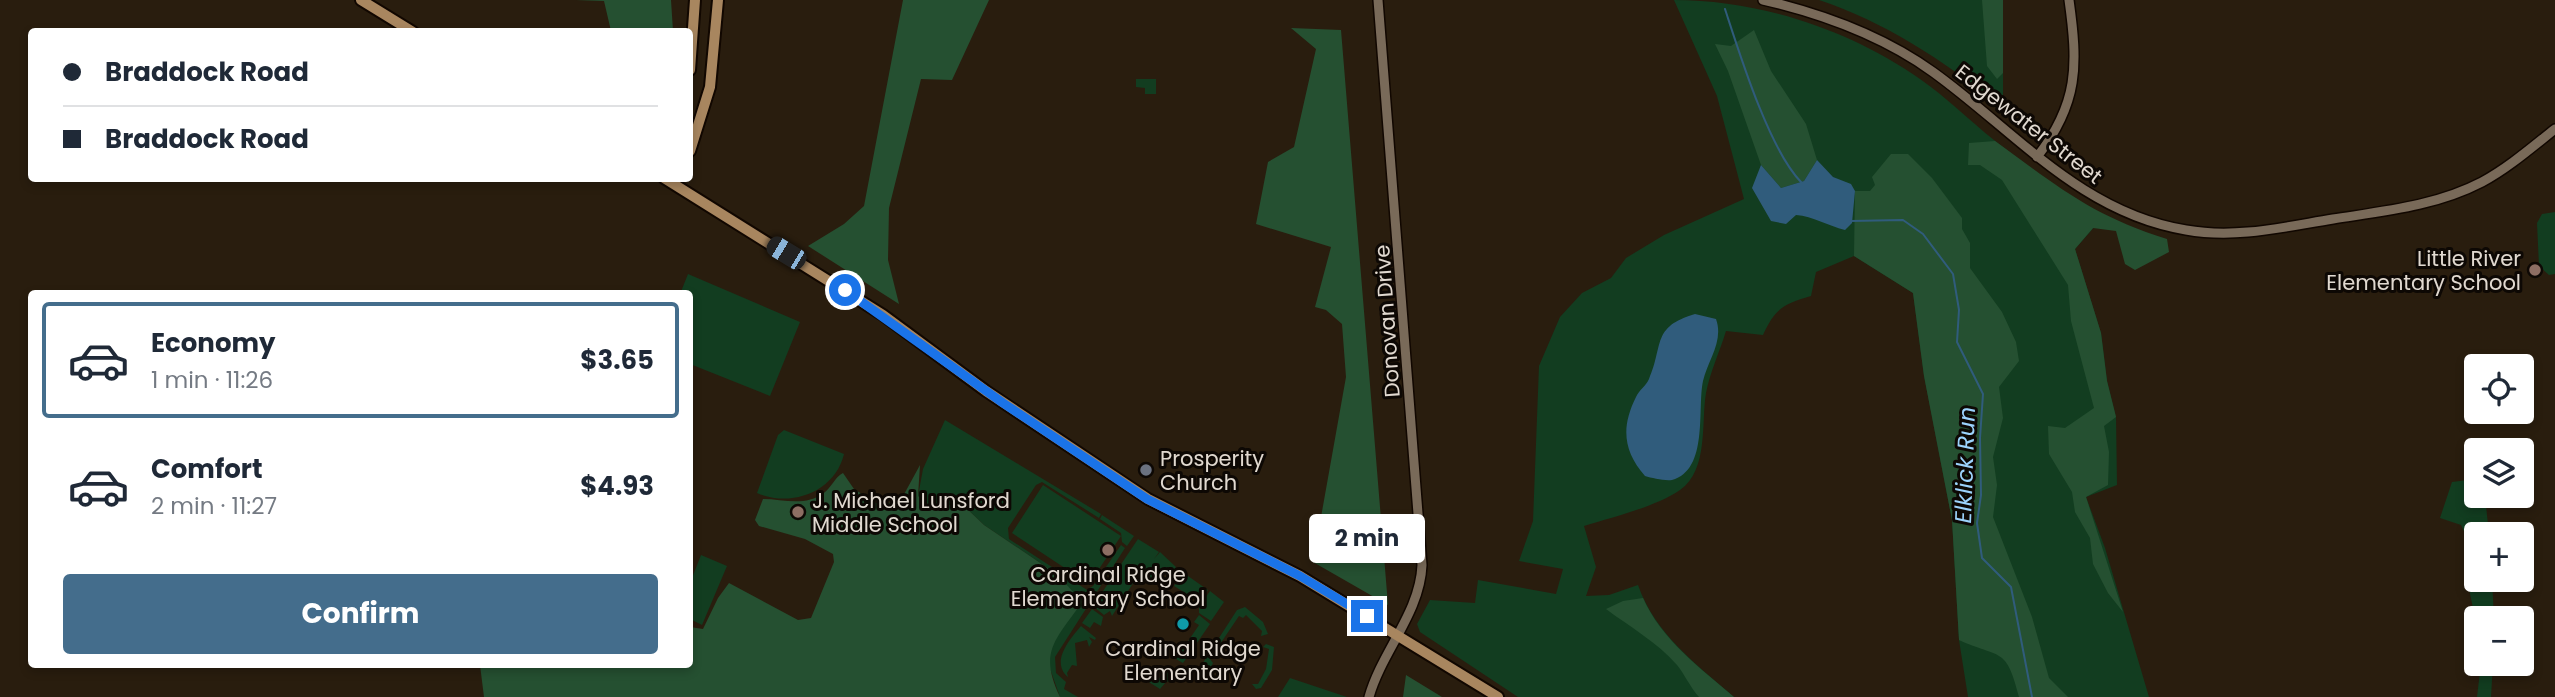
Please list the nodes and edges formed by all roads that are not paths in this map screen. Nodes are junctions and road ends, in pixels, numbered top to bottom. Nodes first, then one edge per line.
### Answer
1 (362, 0) edge
2 (695, 0) edge
3 (718, 0) edge
4 (1378, 0) edge
5 (1763, 0) edge
6 (2069, 0) edge
7 (407, 28) edge
8 (693, 28) edge
9 (2555, 129) edge
10 (693, 141) edge
11 (2038, 157) junction
12 (676, 182) edge
13 (1397, 634) junction
14 (1369, 697) edge
15 (1498, 697) edge

1 - 7 main road
2 - 8 main road
3 - 10 main road
4 - 13 street, Donovan Drive
5 - 11 street, Edgewater Street
6 - 11 street
9 - 11 street, Edgewater Street
12 - 13 main road
13 - 14 street, Donovan Drive
13 - 15 main road

